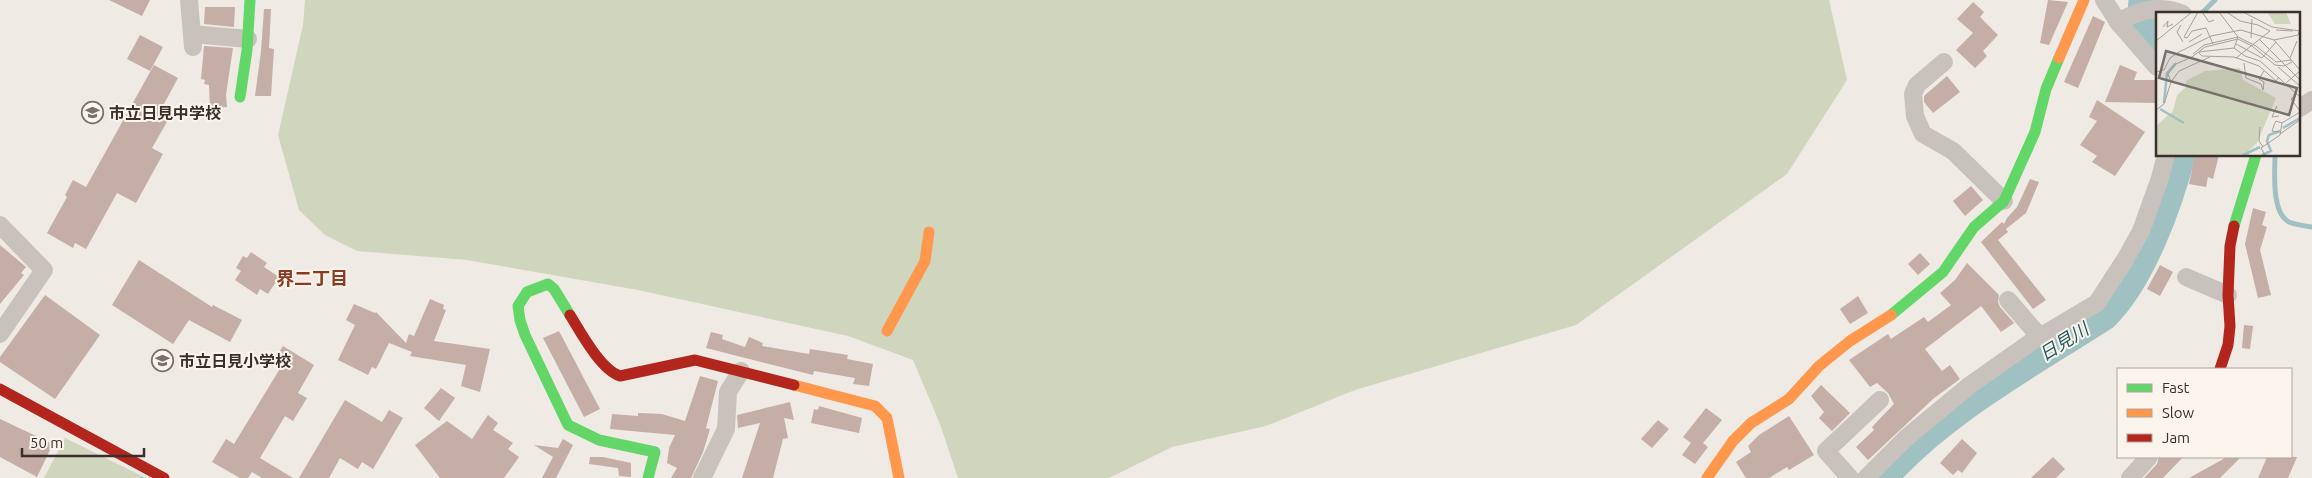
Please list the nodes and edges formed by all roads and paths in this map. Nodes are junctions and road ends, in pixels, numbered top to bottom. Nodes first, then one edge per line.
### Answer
1 (189, 0) edge
2 (250, 0) edge
3 (2084, 0) edge
4 (2104, 0) edge
5 (2176, 12) edge
6 (2134, 15) junction
7 (248, 39) junction
8 (1944, 62) dead end
9 (2156, 66) edge
10 (240, 97) dead end
11 (2312, 100) edge
12 (2300, 108) edge
13 (2166, 156) edge
14 (2256, 156) edge
15 (2004, 200) junction
16 (0, 225) edge
17 (929, 232) dead end
18 (2186, 277) dead end
19 (2228, 295) junction
20 (2008, 300) dead end
21 (887, 331) dead end
22 (0, 334) edge
23 (2040, 337) junction
24 (2220, 368) edge
25 (741, 371) junction
26 (0, 388) edge
27 (1880, 400) dead end
28 (2148, 458) edge
29 (164, 478) edge
30 (648, 478) edge
31 (702, 478) edge
32 (899, 478) edge
33 (1707, 478) edge
34 (1850, 478) edge
35 (1866, 478) edge
36 (2130, 478) edge

1 - 7 street
2 - 7 street
3 - 15 street
4 - 6 street
5 - 6 street
6 - 9 street
7 - 10 street
8 - 15 street
11 - 12 street
13 - 23 street
14 - 19 street
15 - 33 street
16 - 22 street
17 - 21 street
18 - 19 street
19 - 24 street
20 - 23 street
23 - 35 street
25 - 30 street
25 - 31 street
25 - 32 street
26 - 29 street
27 - 34 street
28 - 36 street

